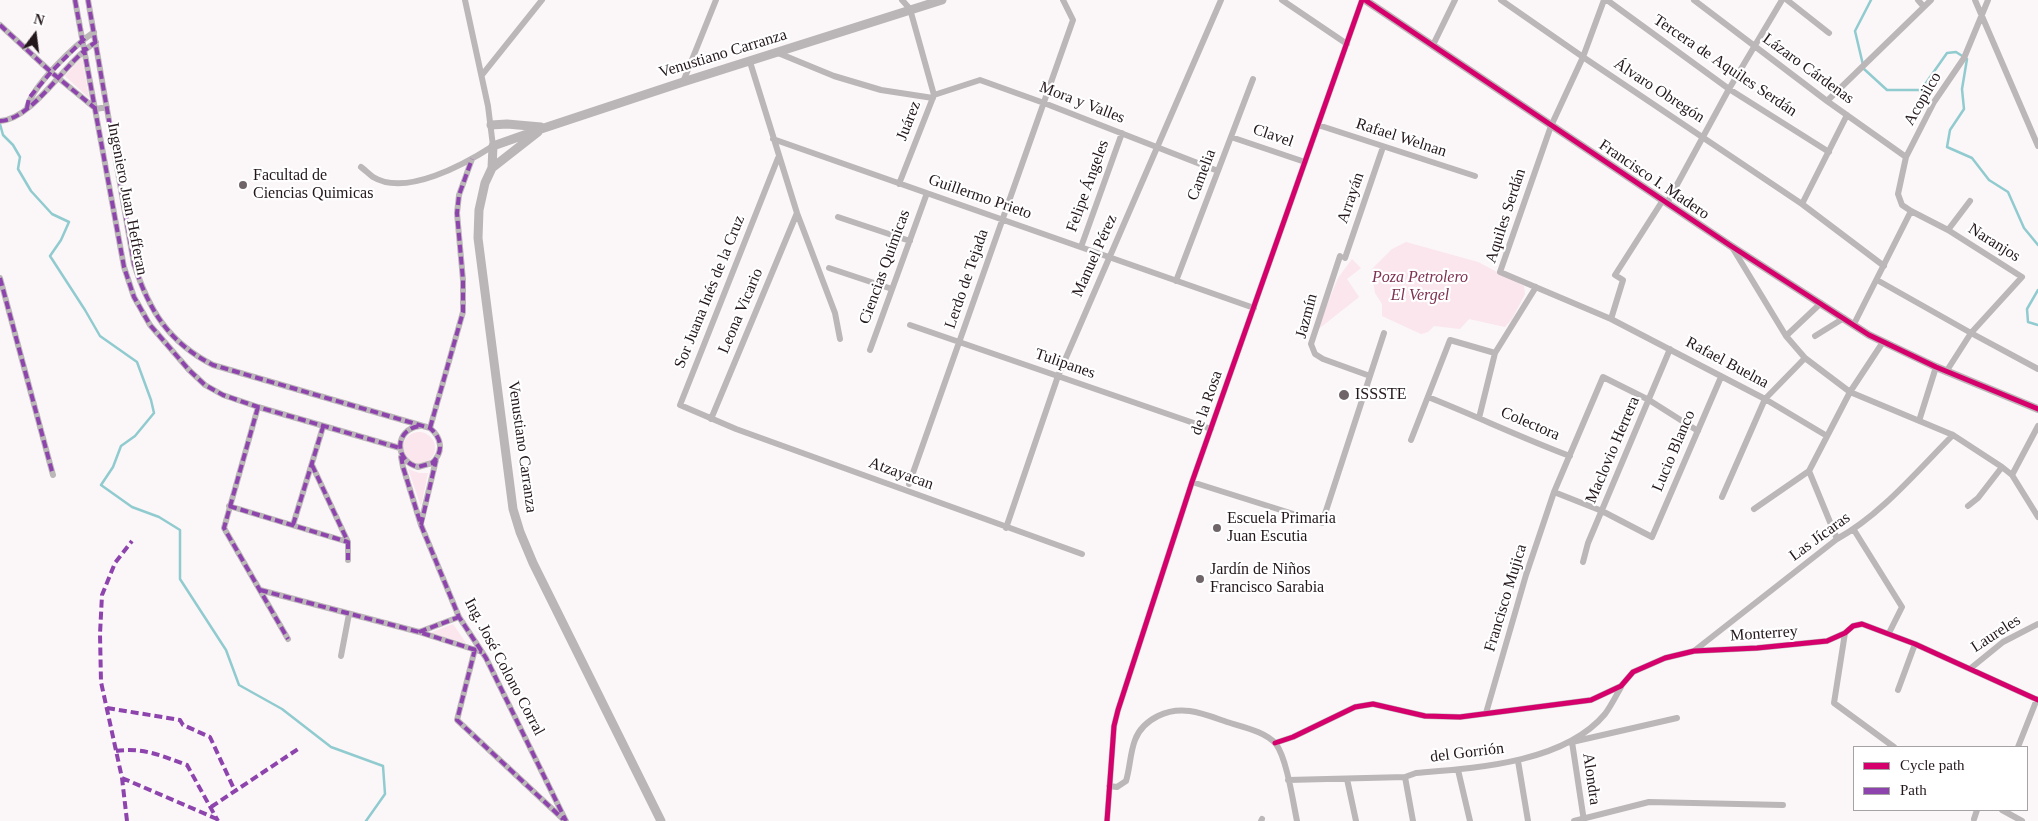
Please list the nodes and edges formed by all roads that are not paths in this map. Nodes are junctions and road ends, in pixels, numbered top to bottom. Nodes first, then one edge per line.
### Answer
1 (75, 0) edge
2 (88, 0) edge
3 (464, 0) edge
4 (542, 0) edge
5 (716, 0) edge
6 (902, 0) edge
7 (942, 0) edge
8 (1063, 0) edge
9 (1221, 0) edge
10 (1282, 0) edge
11 (1364, 0) edge
12 (1455, 0) edge
13 (1501, 0) edge
14 (1694, 0) edge
15 (1782, 0) edge
16 (1788, 0) edge
17 (1918, 0) edge
18 (1931, 0) edge
19 (1975, 0) edge
20 (1988, 0) edge
21 (1603, 1) edge
22 (1924, 7) junction
23 (910, 9) junction
24 (1982, 14) junction
25 (0, 25) edge
26 (94, 32) junction
27 (1829, 33) dead end
28 (82, 40) junction
29 (96, 42) junction
30 (1347, 44) junction
31 (1433, 45) junction
32 (1754, 46) junction
33 (84, 49) junction
34 (778, 53) junction
35 (1583, 57) junction
36 (750, 62) junction
37 (51, 72) junction
38 (482, 75) junction
39 (57, 77) junction
40 (1253, 79) dead end
41 (684, 82) junction
42 (1729, 89) junction
43 (933, 96) junction
44 (1827, 101) junction
45 (1044, 102) junction
46 (107, 107) junction
47 (27, 108) junction
48 (96, 109) junction
49 (1847, 115) junction
50 (3, 121) edge
51 (491, 125) junction
52 (1318, 126) junction
53 (1552, 126) junction
54 (544, 128) junction
55 (1122, 133) junction
56 (1231, 136) junction
57 (1702, 136) junction
58 (772, 139) junction
59 (493, 146) junction
60 (1383, 146) junction
61 (2038, 146) edge
62 (1158, 147) junction
63 (1829, 152) junction
64 (1906, 157) junction
65 (778, 158) junction
66 (472, 159) junction
67 (1305, 162) junction
68 (362, 166) dead end
69 (492, 168) junction
70 (1218, 172) junction
71 (1474, 176) dead end
72 (899, 184) junction
73 (927, 193) junction
74 (1970, 201) dead end
75 (1665, 202) junction
76 (1802, 204) junction
77 (1911, 211) junction
78 (797, 213) junction
79 (838, 217) dead end
80 (1002, 220) junction
81 (1948, 230) junction
82 (910, 241) junction
83 (1731, 246) junction
84 (1081, 247) junction
85 (1109, 257) junction
86 (1342, 257) joint
87 (1884, 266) junction
88 (829, 268) dead end
89 (0, 278) edge
90 (1877, 280) junction
91 (1176, 281) junction
92 (1536, 287) junction
93 (892, 288) junction
94 (1821, 304) junction
95 (1254, 308) junction
96 (1611, 318) junction
97 (1844, 318) junction
98 (1854, 324) junction
99 (910, 325) dead end
100 (1384, 333) dead end
101 (1971, 333) junction
102 (1786, 336) junction
103 (1815, 336) dead end
104 (840, 339) dead end
105 (959, 342) junction
106 (1883, 342) junction
107 (870, 350) dead end
108 (1670, 350) junction
109 (1495, 353) junction
110 (1805, 358) junction
111 (1936, 367) junction
112 (2038, 368) edge
113 (1946, 372) junction
114 (1058, 376) junction
115 (1370, 376) junction
116 (1721, 376) junction
117 (1850, 392) junction
118 (1428, 397) junction
119 (1765, 399) junction
120 (1649, 400) junction
121 (258, 407) junction
122 (2038, 409) edge
123 (1479, 418) junction
124 (711, 419) junction
125 (1919, 421) junction
126 (420, 426) junction
127 (2038, 426) edge
128 (323, 427) junction
129 (430, 428) junction
130 (1211, 429) junction
131 (1698, 431) junction
132 (1954, 435) junction
133 (1827, 436) junction
134 (1411, 440) dead end
135 (400, 452) junction
136 (1570, 456) junction
137 (436, 460) junction
138 (312, 465) junction
139 (2002, 467) junction
140 (1810, 471) junction
141 (53, 475) dead end
142 (2012, 475) junction
143 (1192, 482) junction
144 (909, 484) dead end
145 (1554, 492) junction
146 (1722, 497) dead end
147 (230, 506) junction
148 (1968, 506) dead end
149 (1754, 509) dead end
150 (1602, 511) junction
151 (2038, 517) edge
152 (420, 524) junction
153 (293, 526) junction
154 (1006, 528) junction
155 (1854, 530) junction
156 (1838, 538) junction
157 (348, 542) junction
158 (1082, 554) dead end
159 (348, 560) dead end
160 (1584, 562) dead end
161 (260, 590) junction
162 (349, 614) junction
163 (459, 617) junction
164 (2038, 624) edge
165 (419, 632) junction
166 (1845, 633) junction
167 (1889, 633) junction
168 (288, 639) dead end
169 (1915, 644) junction
170 (479, 651) junction
171 (1694, 651) junction
172 (341, 656) dead end
173 (1971, 668) junction
174 (1621, 686) junction
175 (1898, 690) dead end
176 (2037, 699) edge
177 (1486, 713) junction
178 (1677, 718) dead end
179 (1572, 742) junction
180 (1275, 743) junction
181 (1893, 746) edge
182 (2018, 746) edge
183 (1518, 761) junction
184 (1458, 770) junction
185 (1405, 777) junction
186 (1347, 779) junction
187 (1288, 780) junction
188 (1109, 786) junction
189 (1783, 804) dead end
190 (1977, 811) edge
191 (2004, 811) edge
192 (1974, 819) dead end
193 (1584, 820) edge
194 (565, 821) edge
195 (661, 821) edge
196 (1107, 821) edge
197 (1296, 821) edge
198 (1356, 821) edge
199 (1413, 821) edge
200 (1470, 821) edge
201 (1528, 821) edge
202 (1574, 821) edge
203 (2022, 821) edge

1 - 28 street, Ingeniero Juan Hefferan
2 - 26 street, Ingeniero Juan Hefferan
3 - 38 street, Venustiano Carranza
4 - 38 street
5 - 41 street
6 - 23 street
7 - 23 main road, Venustiano Carranza
8 - 45 street, Lerdo de Tejada
9 - 62 street, Manuel Pérez
10 - 30 street
11 - 30 street, de la Rosa
11 - 31 street, Francisco I. Madero
12 - 31 street
13 - 35 street, Álvaro Obregón
14 - 32 street, Lázaro Cárdenas
15 - 32 street
16 - 27 street
17 - 22 street
18 - 22 street
19 - 24 street
20 - 24 street, Acopilco
21 - 35 street, Aquiles Serdán
21 - 42 street, Tercera de Aquiles Serdán
22 - 44 street
23 - 34 main road, Venustiano Carranza
23 - 43 street, Juárez
24 - 61 street
24 - 64 street, Acopilco
25 - 37 street
26 - 28 street
26 - 29 street, Ingeniero Juan Hefferan
28 - 33 street, Ingeniero Juan Hefferan
28 - 37 street
29 - 33 street
29 - 46 street, Ingeniero Juan Hefferan
30 - 52 street, de la Rosa
31 - 53 street, Francisco I. Madero
32 - 42 street
32 - 44 street, Lázaro Cárdenas
33 - 39 street
33 - 48 street, Ingeniero Juan Hefferan
34 - 36 main road, Venustiano Carranza
34 - 43 street
35 - 53 street, Aquiles Serdán
35 - 57 street, Álvaro Obregón
36 - 41 main road, Venustiano Carranza
36 - 58 street
37 - 39 street
37 - 47 street
38 - 51 street, Venustiano Carranza
39 - 47 street
39 - 48 street
40 - 56 street, Camelia
41 - 54 main road, Venustiano Carranza
42 - 57 street
42 - 63 street, Tercera de Aquiles Serdán
43 - 45 street, Mora y Valles
43 - 72 street, Juárez
44 - 49 street, Lázaro Cárdenas
45 - 55 street, Mora y Valles
45 - 80 street, Lerdo de Tejada
46 - 48 street
46 - 126 street, Ingeniero Juan Hefferan
47 - 50 street
48 - 121 street, Ingeniero Juan Hefferan
49 - 63 street
49 - 64 street, Lázaro Cárdenas
51 - 54 main road
51 - 59 street, Venustiano Carranza
52 - 60 street, Rafael Welnan
52 - 67 street, de la Rosa
53 - 75 street, Francisco I. Madero
53 - 92 street, Aquiles Serdán
54 - 59 main road, Venustiano Carranza
54 - 69 main road, Venustiano Carranza
55 - 62 street, Mora y Valles
55 - 84 street, Felipe Ángeles
56 - 67 street, Clavel
56 - 70 street, Camelia
57 - 75 street
57 - 76 street, Álvaro Obregón
58 - 65 street
58 - 72 street, Guillermo Prieto
59 - 66 street
59 - 69 main road, Venustiano Carranza
60 - 71 street, Rafael Welnan
60 - 86 street, Arrayán
62 - 70 street, Mora y Valles
62 - 85 street, Manuel Pérez
63 - 76 street
64 - 77 street, Acopilco
65 - 78 street
65 - 124 street, Sor Juana Inés de la Cruz
66 - 68 street
66 - 129 street
67 - 95 street, de la Rosa
69 - 195 main road, Venustiano Carranza
70 - 91 street, Camelia
72 - 73 street, Guillermo Prieto
73 - 80 street, Guillermo Prieto
73 - 82 street, Ciencias Químicas
74 - 81 street
75 - 83 street, Francisco I. Madero
75 - 96 street
76 - 87 street, Álvaro Obregón
77 - 81 street, Naranjos
77 - 87 street
78 - 104 street
78 - 124 street, Leona Vicario
79 - 82 street
80 - 84 street, Guillermo Prieto
80 - 105 street, Lerdo de Tejada
81 - 101 street, Naranjos
82 - 93 street, Ciencias Químicas
83 - 94 street, Francisco I. Madero
83 - 102 street
84 - 85 street, Guillermo Prieto
85 - 91 street, Guillermo Prieto
85 - 114 street, Manuel Pérez
86 - 115 street, Jazmín
87 - 90 street
88 - 93 street
89 - 141 street
90 - 98 street
90 - 101 street
91 - 95 street, Guillermo Prieto
92 - 96 street, Rafael Buelna
92 - 109 street
93 - 107 street, Ciencias Químicas
94 - 97 street, Francisco I. Madero
94 - 102 street
95 - 130 street, de la Rosa
96 - 108 street, Rafael Buelna
97 - 98 street, Francisco I. Madero
97 - 103 street
98 - 106 street, Francisco I. Madero
99 - 105 street, Tulipanes
100 - 115 street
101 - 112 street
101 - 113 street, Naranjos
102 - 110 street
105 - 114 street, Tulipanes
105 - 144 street, Lerdo de Tejada
106 - 111 street, Francisco I. Madero
106 - 117 street
108 - 116 street, Rafael Buelna
108 - 120 street, Maclovio Herrera
109 - 118 street
109 - 123 street
110 - 117 street
110 - 119 street
111 - 113 street, Francisco I. Madero
111 - 125 street
113 - 122 street, Francisco I. Madero
114 - 130 street, Tulipanes
114 - 154 street, Manuel Pérez
115 - 143 street
116 - 119 street, Rafael Buelna
116 - 131 street, Lucio Blanco
117 - 125 street
117 - 133 street
118 - 123 street, Colectora
118 - 134 street
119 - 133 street, Rafael Buelna
119 - 146 street
120 - 131 street, Francisco Mujica
120 - 136 street, Francisco Mujica
120 - 150 street, Maclovio Herrera
121 - 128 street, Ingeniero Juan Hefferan
121 - 147 street
123 - 136 street, Colectora
124 - 154 street, Atzayacan
125 - 132 street
126 - 129 street
126 - 135 street
127 - 142 street
128 - 135 street, Ingeniero Juan Hefferan
128 - 138 street
129 - 137 street
130 - 143 street, de la Rosa
131 - 150 street, Lucio Blanco
132 - 139 street
132 - 155 street, Las Jícaras
133 - 140 street
135 - 137 street
135 - 152 street, Ing. José Colono Corral
136 - 145 street, Francisco Mujica
137 - 152 street
138 - 153 street
138 - 157 street
139 - 142 street
139 - 148 street
140 - 149 street
140 - 156 street
142 - 151 street
143 - 188 street, de la Rosa
145 - 150 street
145 - 177 street, Francisco Mujica
147 - 153 street
147 - 161 street
150 - 160 street, Maclovio Herrera
152 - 163 street, Ing. José Colono Corral
153 - 157 street
154 - 158 street, Atzayacan
155 - 156 street, Las Jícaras
155 - 167 street
156 - 171 street, Las Jícaras
157 - 159 street
161 - 162 street
161 - 168 street
162 - 165 street
162 - 172 street
163 - 165 street
163 - 170 street, Ing. José Colono Corral
164 - 173 street, Laureles
165 - 170 street
166 - 167 street, Monterrey
166 - 171 street, Monterrey
166 - 181 street
167 - 169 street, Monterrey
169 - 173 street, Monterrey
169 - 175 street
170 - 194 street, Ing. José Colono Corral
170 - 194 street
171 - 174 street, Monterrey
173 - 176 street, Monterrey
174 - 177 street, Monterrey
174 - 179 street, del Gorrión
176 - 182 street
177 - 180 street, Monterrey
178 - 179 street
179 - 183 street, del Gorrión
179 - 193 street, Alondra
180 - 187 street
180 - 188 street
183 - 184 street, del Gorrión
183 - 201 street
184 - 185 street, del Gorrión
184 - 200 street
185 - 186 street, del Gorrión
185 - 199 street
186 - 187 street, del Gorrión
186 - 198 street
187 - 197 street
188 - 196 street, de la Rosa
189 - 193 street
190 - 192 street
191 - 203 street
193 - 202 street

